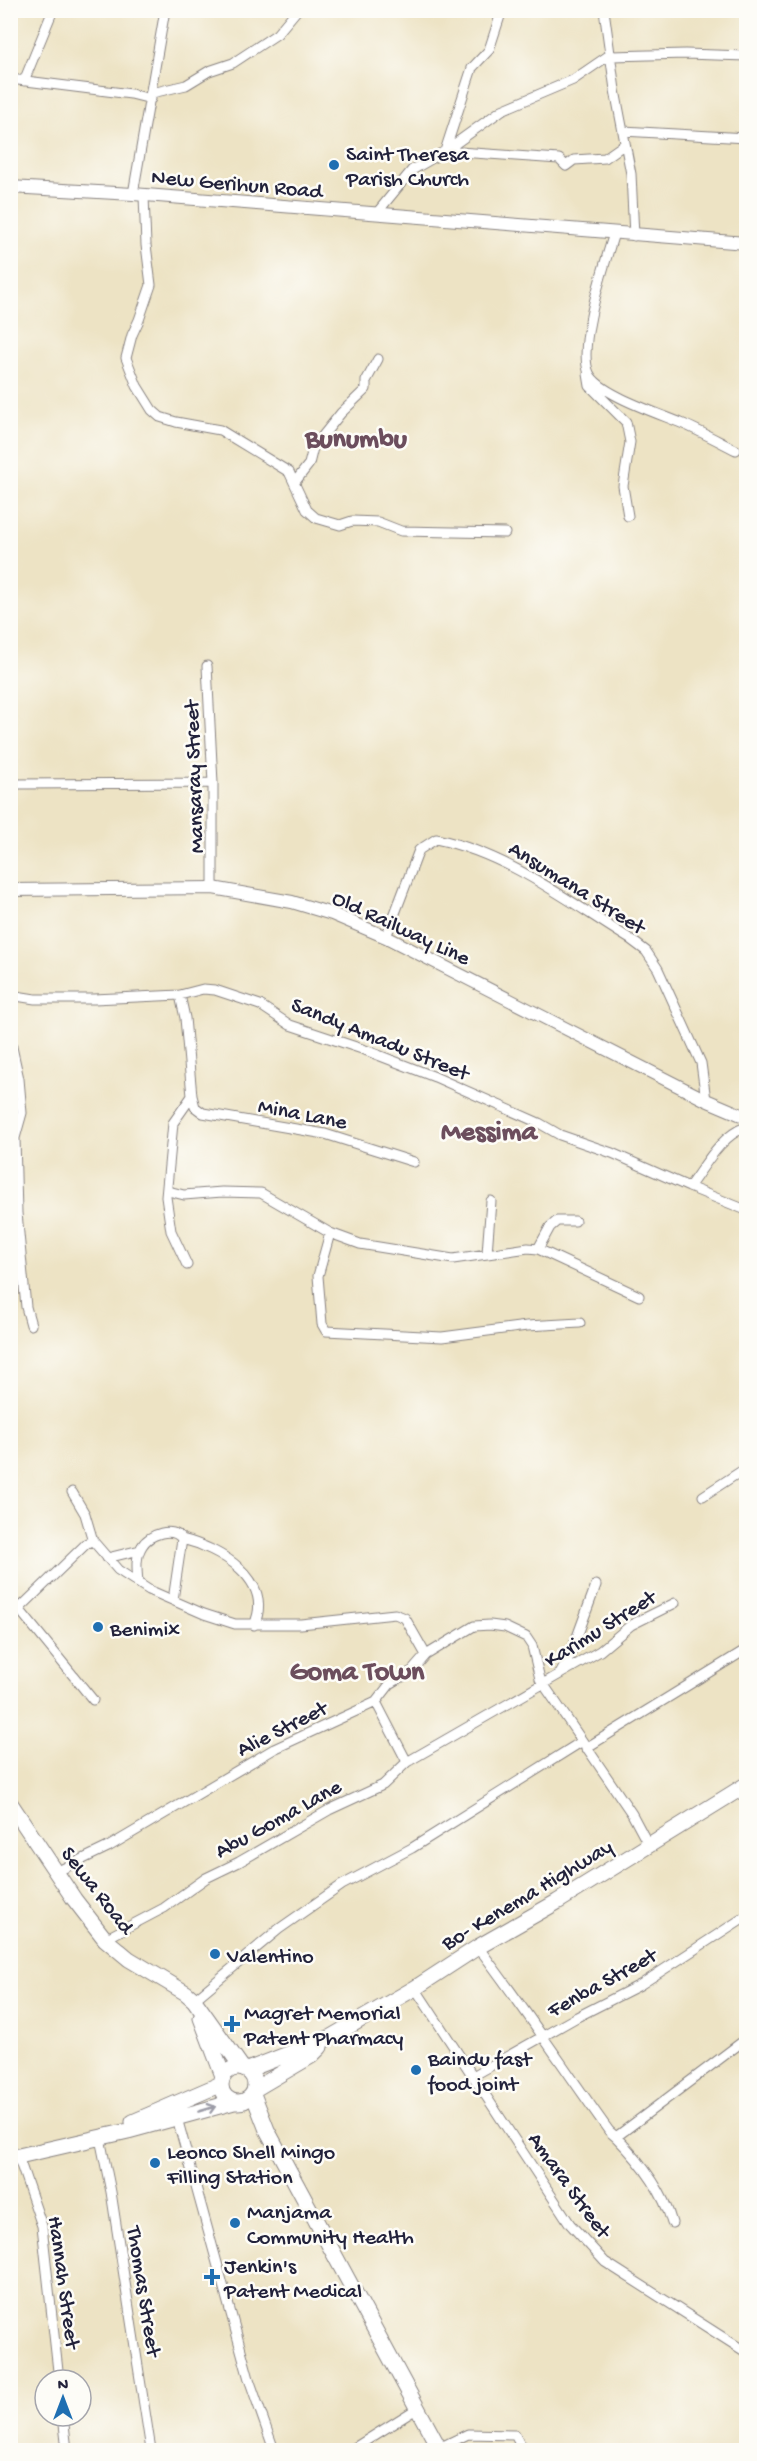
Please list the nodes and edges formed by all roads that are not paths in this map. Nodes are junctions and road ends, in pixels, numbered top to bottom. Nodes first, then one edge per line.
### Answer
1 (53, 10) edge
2 (165, 10) edge
3 (297, 10) edge
4 (502, 10) edge
5 (604, 10) edge
6 (611, 55) junction
7 (747, 56) edge
8 (10, 79) edge
9 (24, 81) junction
10 (152, 96) junction
11 (623, 131) junction
12 (747, 138) edge
13 (625, 144) junction
14 (446, 151) junction
15 (10, 187) edge
16 (139, 195) junction
17 (376, 214) junction
18 (614, 233) junction
19 (634, 236) junction
20 (747, 243) edge
21 (378, 359) dead end
22 (587, 363) junction
23 (736, 450) dead end
24 (295, 482) junction
25 (628, 516) dead end
26 (505, 532) dead end
27 (207, 666) dead end
28 (213, 783) junction
29 (15, 784) dead end
30 (213, 888) junction
31 (10, 890) edge
32 (386, 937) junction
33 (10, 995) edge
34 (180, 995) junction
35 (10, 1038) edge
36 (192, 1096) junction
37 (706, 1100) junction
38 (747, 1117) edge
39 (747, 1127) edge
40 (414, 1162) dead end
41 (689, 1187) junction
42 (168, 1191) junction
43 (491, 1202) dead end
44 (747, 1210) edge
45 (575, 1221) dead end
46 (330, 1233) junction
47 (538, 1249) junction
48 (487, 1253) junction
49 (187, 1265) dead end
50 (639, 1296) dead end
51 (580, 1323) dead end
52 (31, 1325) dead end
53 (747, 1468) edge
54 (72, 1492) dead end
55 (703, 1496) dead end
56 (182, 1539) junction
57 (93, 1541) junction
58 (140, 1550) junction
59 (107, 1558) junction
60 (138, 1583) junction
61 (596, 1585) dead end
62 (10, 1598) edge
63 (173, 1600) junction
64 (675, 1603) dead end
65 (19, 1609) junction
66 (254, 1625) junction
67 (742, 1652) dead end
68 (426, 1655) junction
69 (558, 1676) junction
70 (544, 1685) junction
71 (93, 1700) dead end
72 (376, 1702) junction
73 (584, 1745) junction
74 (407, 1762) junction
75 (747, 1785) edge
76 (10, 1803) edge
77 (648, 1844) junction
78 (56, 1872) junction
79 (747, 1916) edge
80 (105, 1939) junction
81 (478, 1947) junction
82 (415, 1988) junction
83 (196, 2003) junction
84 (542, 2037) junction
85 (329, 2038) junction
86 (747, 2039) edge
87 (245, 2070) junction
88 (473, 2076) junction
89 (222, 2080) junction
90 (246, 2097) junction
91 (177, 2118) junction
92 (105, 2136) junction
93 (616, 2137) junction
94 (14, 2157) edge
95 (672, 2223) dead end
96 (747, 2352) edge
97 (58, 2368) edge
98 (418, 2408) junction
99 (64, 2428) edge
100 (440, 2449) edge
101 (67, 2451) edge
102 (151, 2451) edge
103 (274, 2451) edge
104 (351, 2451) edge
105 (523, 2451) edge

1 - 9 street
2 - 10 street
3 - 10 street
4 - 14 street
5 - 6 street
6 - 7 street
6 - 11 street
6 - 14 street
8 - 9 street
9 - 10 street
10 - 16 street
11 - 12 street
11 - 13 street
13 - 14 street
13 - 19 street
14 - 17 street
15 - 16 street, New Gerihun Road
16 - 17 street, New Gerihun Road
16 - 24 street
17 - 18 street, New Gerihun Road
18 - 19 street, New Gerihun Road
18 - 22 street
19 - 20 street, New Gerihun Road
21 - 24 street
22 - 23 street
22 - 25 street
24 - 26 street
27 - 28 street, Mansaray Street
28 - 29 street
28 - 30 street, Mansaray Street
30 - 31 street, Old Railway Line
30 - 32 street, Old Railway Line
32 - 37 street, Old Railway Line
32 - 37 street, Ansumana Street
33 - 34 street, Sandy Amadu Street
34 - 36 street
34 - 41 street, Sandy Amadu Street
35 - 52 street
36 - 40 street, Mina Lane
36 - 42 street
37 - 38 street, Old Railway Line
39 - 41 street
41 - 44 street, Sandy Amadu Street
42 - 46 street
42 - 49 street
43 - 48 street
45 - 47 street
46 - 48 street
46 - 51 street
47 - 48 street
47 - 50 street
53 - 55 street
54 - 57 street
56 - 58 street
56 - 63 street
56 - 66 street
57 - 59 street
57 - 65 street
58 - 59 street
58 - 60 street
59 - 60 street
60 - 63 street
61 - 69 street
62 - 65 street
63 - 66 street
64 - 69 street, Karimu Street
65 - 71 street
66 - 68 street
67 - 73 street
68 - 70 street, Alie Street
68 - 72 street, Alie Street
69 - 70 street, Karimu Street
70 - 73 street, Alie Street
70 - 74 street, Karimu Street
72 - 74 street
72 - 78 street, Alie Street
73 - 77 street, Alie Street
73 - 83 street
74 - 80 street, Abu Goma Lane
75 - 77 main road, Bo- Kenema Highway
76 - 78 main road, Sewa Road
77 - 81 main road, Bo- Kenema Highway
78 - 80 main road, Sewa Road
79 - 84 street, Fenba Street
80 - 83 main road, Sewa Road
81 - 82 main road, Bo- Kenema Highway
81 - 84 street
82 - 85 main road, Bo- Kenema Highway
82 - 88 street, Amara Street
83 - 87 main road, Sewa Road
83 - 89 main road
84 - 88 street, Fenba Street
84 - 93 street
85 - 87 main road
85 - 90 main road
86 - 93 street
87 - 89 main road
87 - 90 main road
88 - 96 street, Amara Street
89 - 90 main road
89 - 92 main road
91 -> 90 main road
90 - 98 main road
91 - 92 main road
91 - 103 street
92 - 94 main road
92 - 102 street, Thomas Street
93 - 95 street
94 - 97 street, Hannah Street
98 - 100 main road
98 - 104 street
99 - 101 street
100 - 105 street

